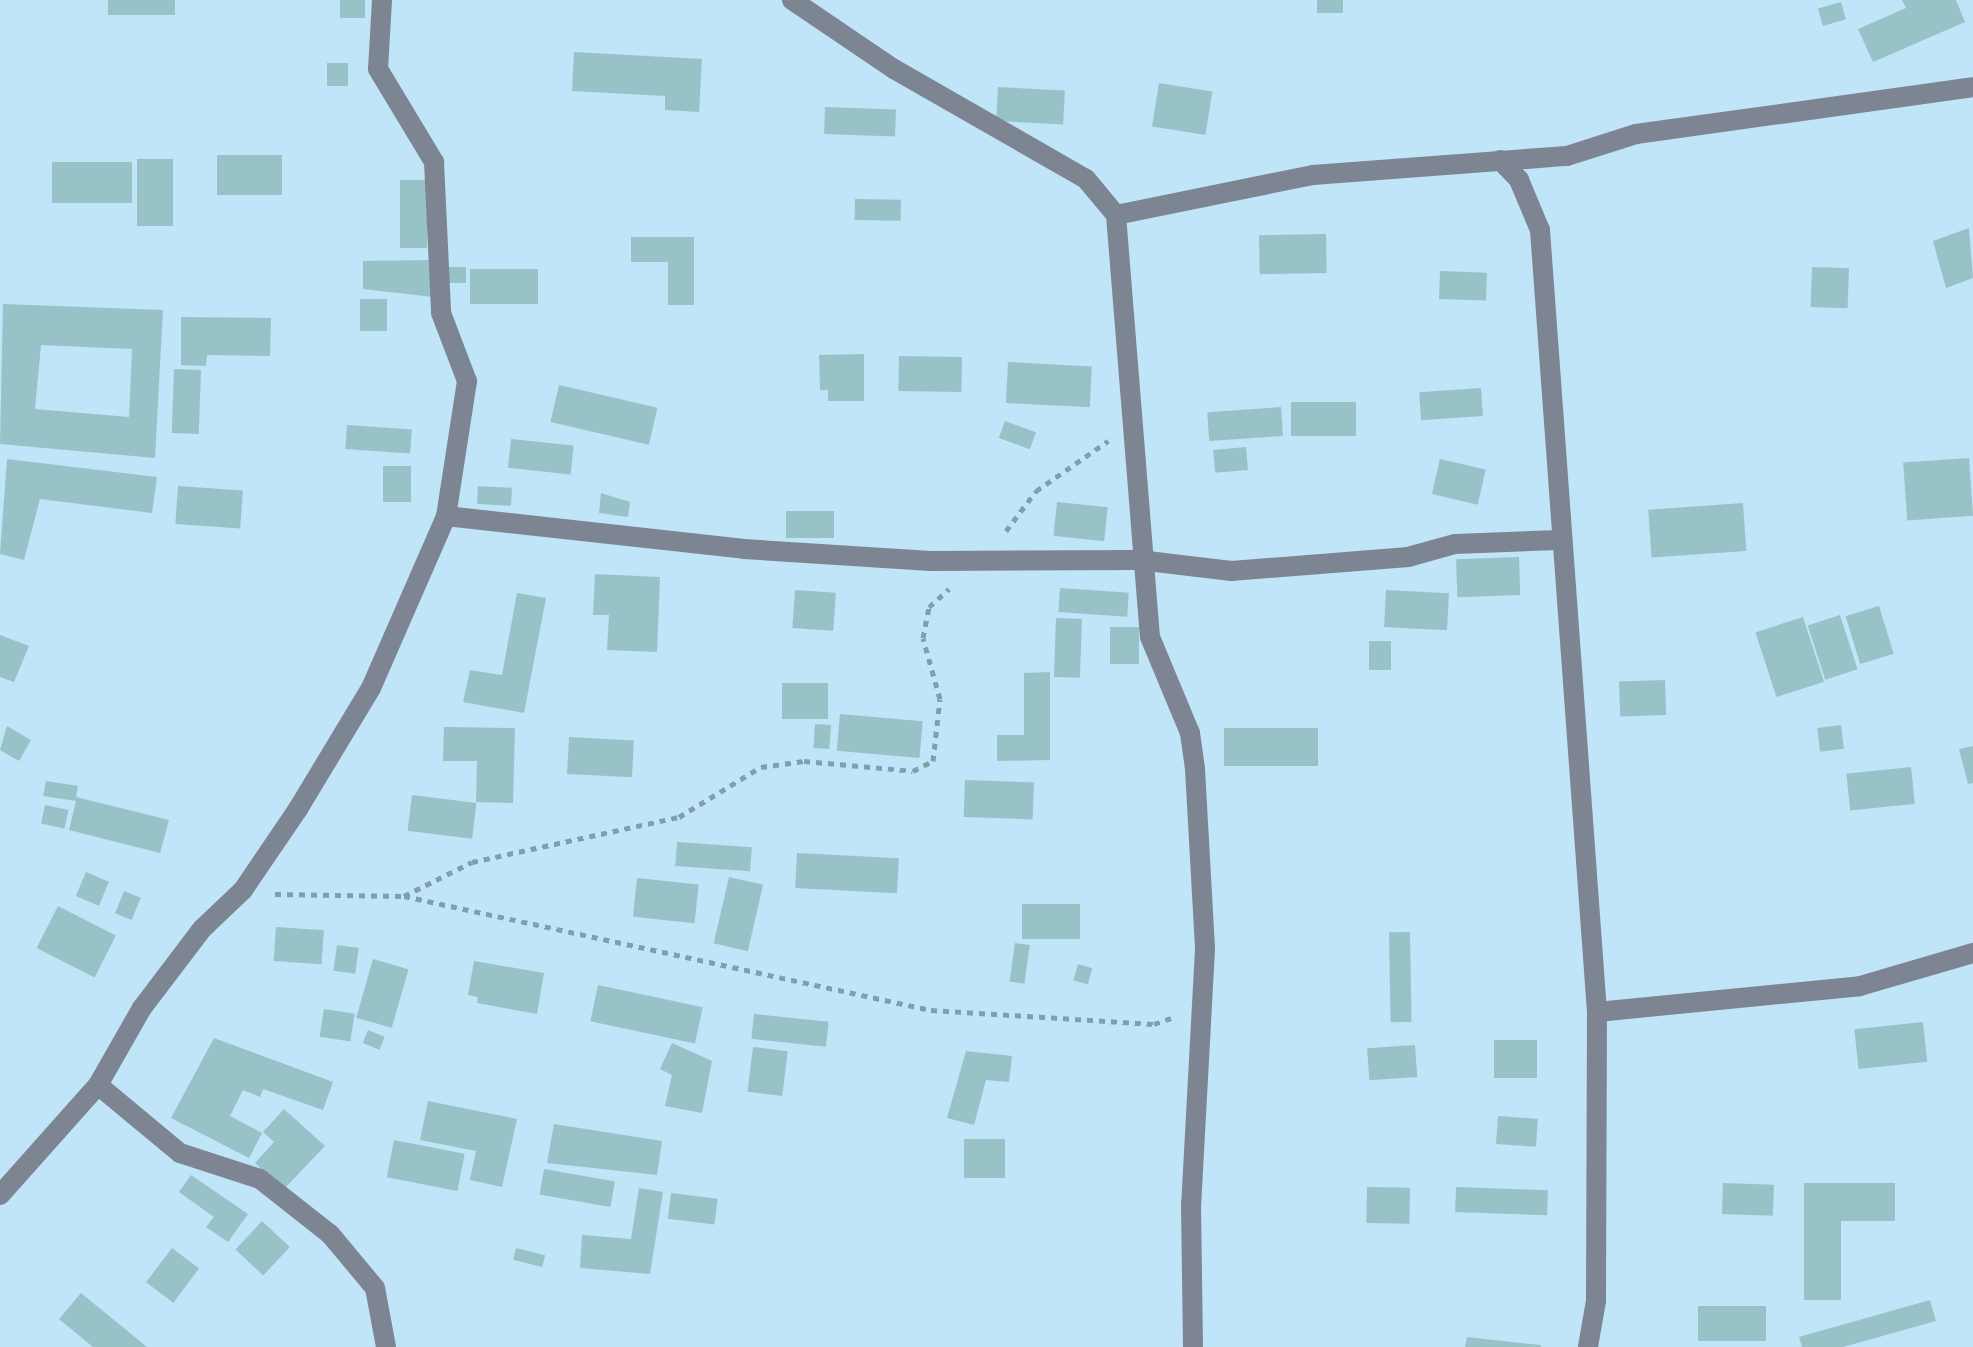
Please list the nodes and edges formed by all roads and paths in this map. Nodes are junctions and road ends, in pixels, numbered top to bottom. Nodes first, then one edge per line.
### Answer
1 (382, 0) edge
2 (792, 0) edge
3 (1973, 87) edge
4 (1500, 160) junction
5 (1116, 215) junction
6 (1128, 422) junction
7 (446, 516) junction
8 (1559, 540) junction
9 (985, 560) junction
10 (1139, 560) junction
11 (243, 890) junction
12 (404, 896) junction
13 (1973, 953) edge
14 (1204, 1005) junction
15 (1597, 1012) junction
16 (98, 1085) junction
17 (0, 1195) edge
18 (386, 1347) edge
19 (1193, 1347) edge
20 (1588, 1347) edge

1 - 7 street
2 - 5 street
3 - 4 street
4 - 5 street
4 - 8 street
5 - 6 street
6 - 9 path
6 - 10 street
7 - 9 street
7 - 11 street
8 - 10 street
8 - 15 street
9 - 10 street
9 - 12 path
10 - 14 street
11 - 12 path
11 - 16 street
12 - 14 path
13 - 15 street
14 - 19 street
15 - 20 street
16 - 17 street
16 - 18 street

